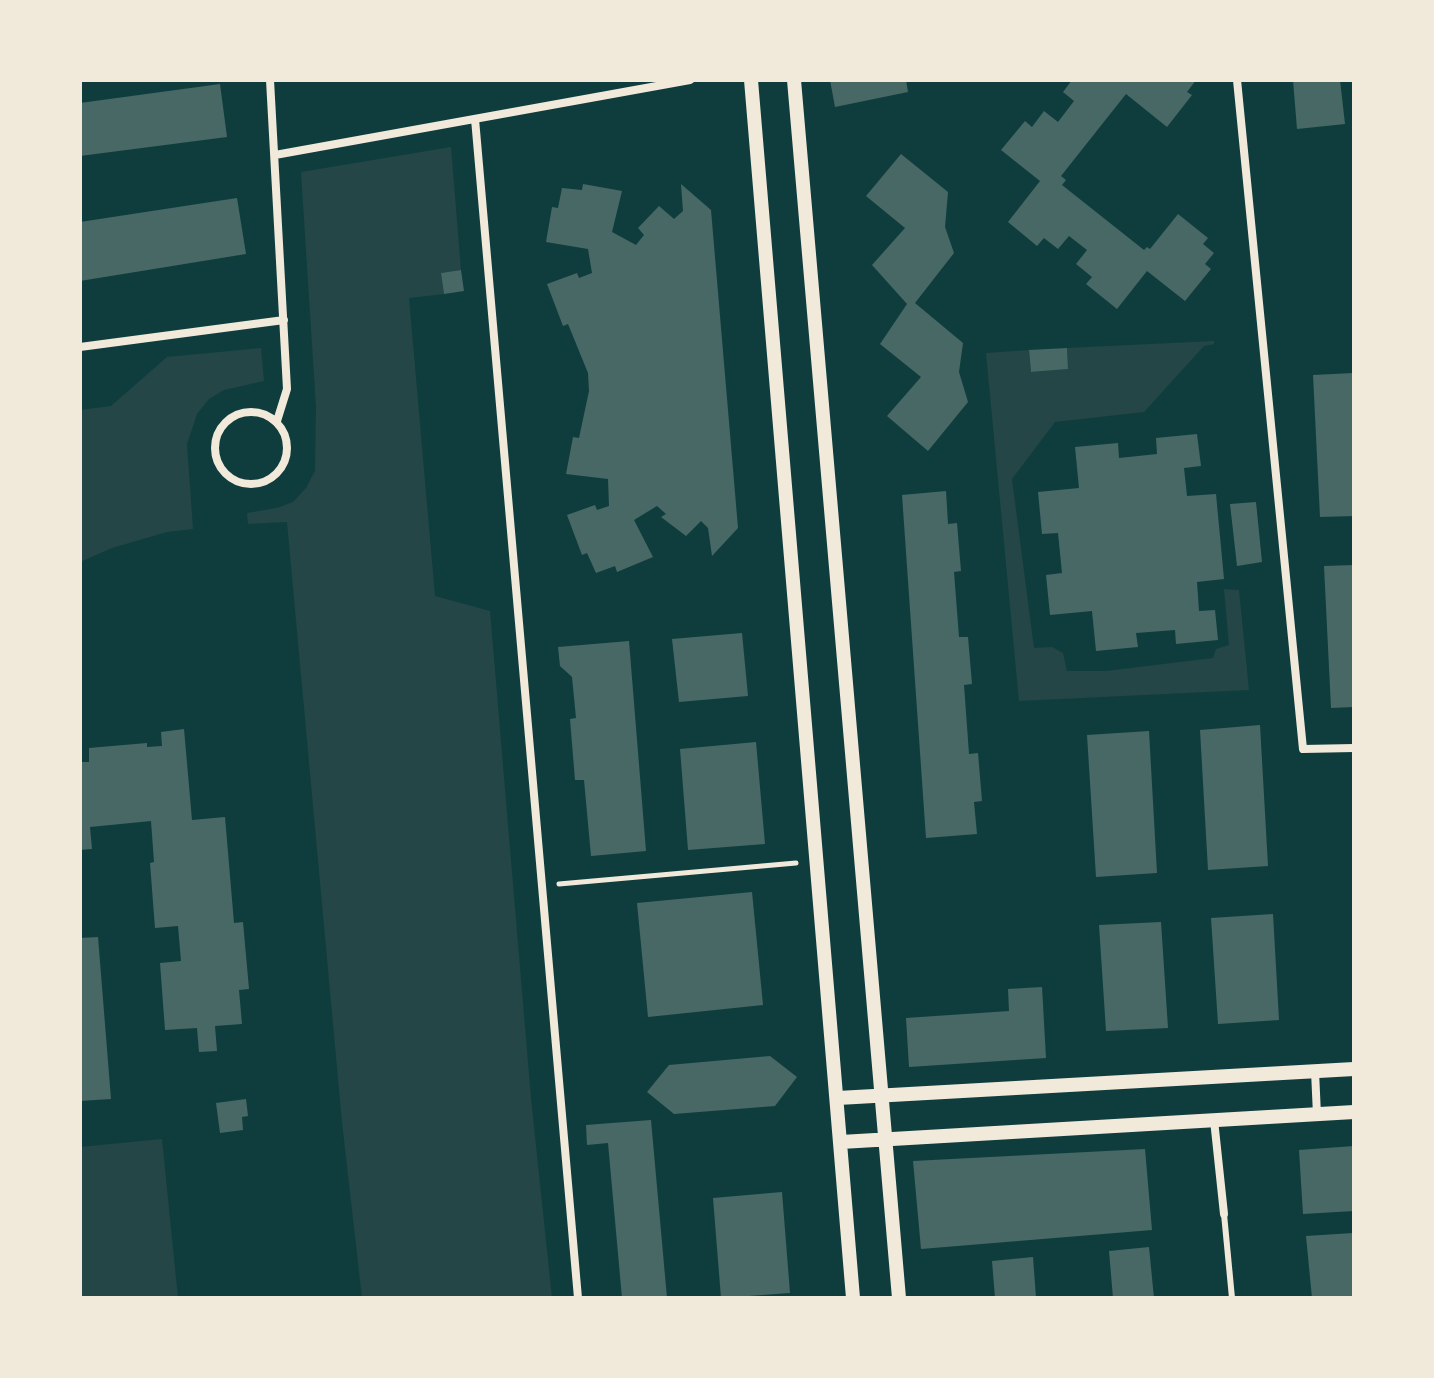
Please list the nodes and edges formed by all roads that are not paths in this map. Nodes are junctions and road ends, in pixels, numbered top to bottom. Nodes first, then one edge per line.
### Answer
1 (270, 80) edge
2 (690, 80) edge
3 (751, 80) edge
4 (794, 80) edge
5 (1237, 80) edge
6 (475, 119) junction
7 (275, 155) junction
8 (284, 320) junction
9 (80, 347) edge
10 (277, 421) junction
11 (1354, 748) edge
12 (1354, 1069) edge
13 (1315, 1071) junction
14 (882, 1095) junction
15 (838, 1098) junction
16 (1354, 1112) edge
17 (1317, 1115) junction
18 (1214, 1120) junction
19 (885, 1139) junction
20 (841, 1142) junction
21 (1224, 1214) joint
22 (578, 1298) edge
23 (853, 1298) edge
24 (899, 1298) edge
25 (1232, 1298) edge

1 - 7 street
2 - 6 street
3 - 15 street
4 - 14 street
5 - 11 street
6 - 7 street
6 - 22 street
7 - 8 street
8 - 9 street
8 - 10 street
10 - 10 street
12 - 13 street
13 - 14 street
13 - 17 street
14 - 15 street
14 - 19 street
15 - 20 street
16 - 17 street
17 - 18 street
18 - 19 street
18 - 21 street
19 - 20 street
19 - 24 street
20 - 23 street
21 - 25 lane

